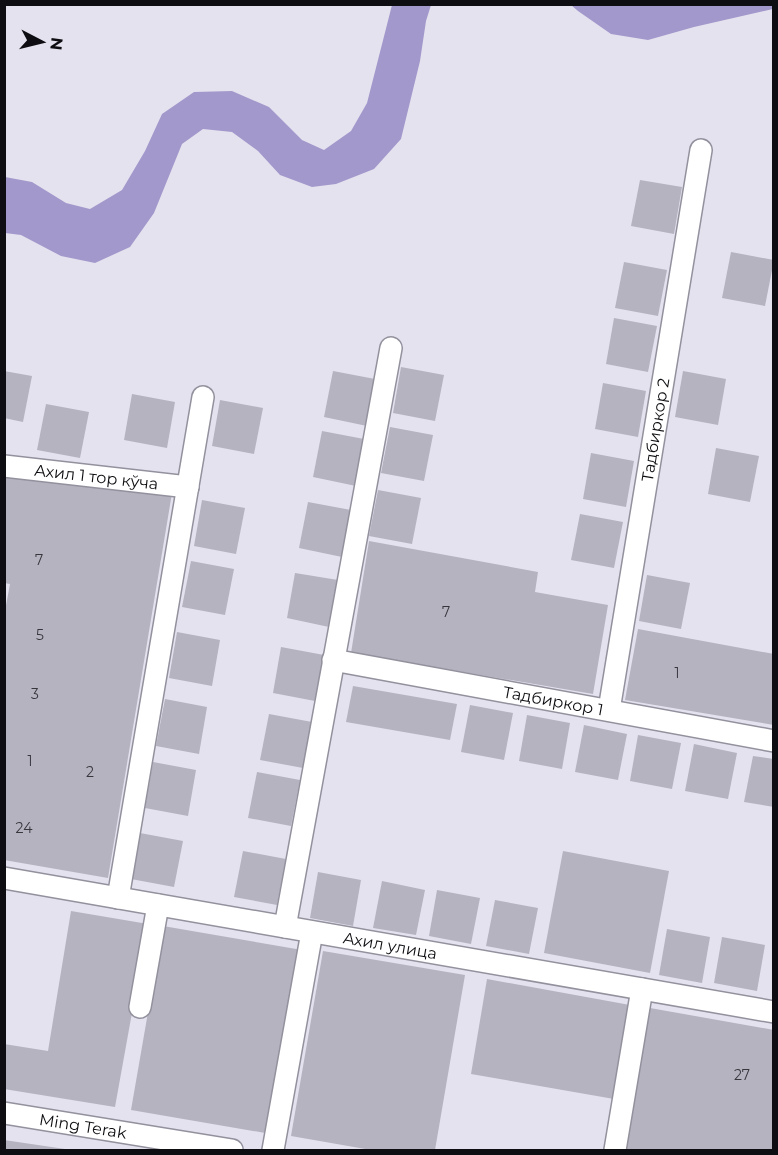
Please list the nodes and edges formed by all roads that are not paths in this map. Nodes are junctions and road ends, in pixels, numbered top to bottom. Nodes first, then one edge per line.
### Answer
1 (700, 150) dead end
2 (391, 348) dead end
3 (203, 397) dead end
4 (4, 466) edge
5 (188, 487) junction
6 (333, 660) junction
7 (609, 710) junction
8 (774, 741) edge
9 (4, 878) edge
10 (118, 898) junction
11 (158, 905) junction
12 (285, 927) junction
13 (312, 932) junction
14 (642, 989) junction
15 (140, 1007) dead end
16 (773, 1010) edge
17 (4, 1113) edge
18 (232, 1150) edge
19 (273, 1150) edge
20 (615, 1150) edge

1 - 7 street, Тадбиркор 2
2 - 6 street
3 - 5 street
4 - 5 street, Ахил 1 тор кўча
5 - 10 street
6 - 7 street, Тадбиркор 1
6 - 12 street
7 - 8 street, Тадбиркор 1
9 - 10 street, Ахил улица
10 - 11 street, Ахил улица
11 - 12 street, Ахил улица
11 - 15 street
12 - 13 street, Ахил улица
13 - 14 street, Ахил улица
13 - 19 street
14 - 16 street, Ахил улица
14 - 20 street
17 - 18 street, Ming Terak

